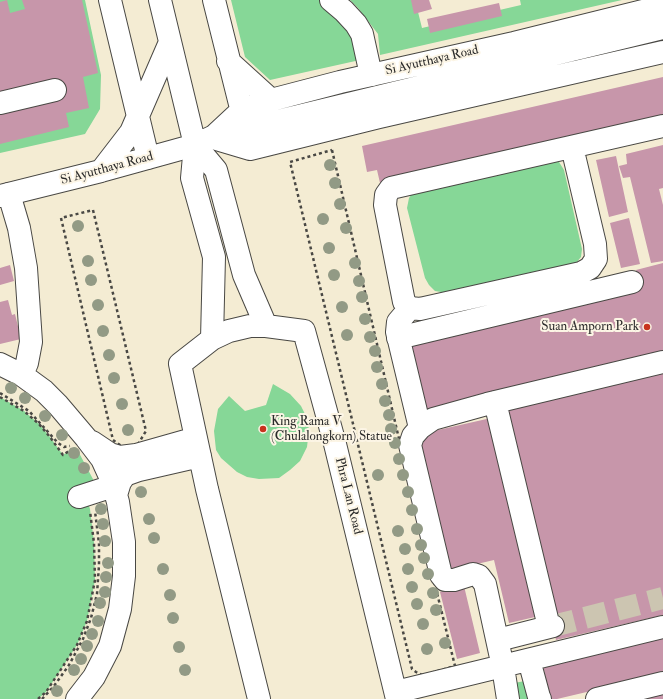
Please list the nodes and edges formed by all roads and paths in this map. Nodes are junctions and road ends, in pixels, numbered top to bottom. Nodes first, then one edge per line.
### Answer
1 (110, 0) edge
2 (160, 0) edge
3 (214, 0) edge
4 (331, 0) edge
5 (663, 6) edge
6 (645, 18) edge
7 (170, 42) junction
8 (663, 51) edge
9 (554, 54) junction
10 (228, 61) junction
11 (371, 75) junction
12 (559, 76) junction
13 (55, 90) dead end
14 (131, 90) junction
15 (376, 98) junction
16 (271, 100) junction
17 (0, 103) edge
18 (346, 115) junction
19 (138, 116) junction
20 (663, 126) edge
21 (246, 129) junction
22 (204, 141) junction
23 (572, 147) junction
24 (148, 158) junction
25 (101, 171) junction
26 (4, 195) edge
27 (93, 210) joint
28 (632, 282) dead end
29 (410, 308) junction
30 (266, 326) junction
31 (398, 338) junction
32 (212, 339) junction
33 (663, 362) edge
34 (0, 364) edge
35 (22, 375) junction
36 (0, 393) edge
37 (495, 402) junction
38 (420, 428) junction
39 (80, 441) junction
40 (198, 447) junction
41 (114, 490) junction
42 (88, 504) junction
43 (663, 627) edge
44 (498, 640) junction
45 (529, 660) junction
46 (454, 666) joint
47 (504, 667) junction
48 (663, 683) edge
49 (396, 696) edge
50 (38, 699) edge
51 (42, 699) edge
52 (77, 699) edge
53 (259, 699) edge
54 (508, 699) edge
55 (540, 699) edge
56 (597, 699) edge

1 - 14 main road
2 - 7 main road
3 - 10 main road
4 - 11 main road
5 - 6 main road, Si Ayutthaya Road
6 - 8 main road
6 - 9 main road, Si Ayutthaya Road
6 - 11 main road, Si Ayutthaya Road
7 - 19 main road
7 - 22 main road
8 - 12 main road, Si Ayutthaya Road
9 - 12 main road
9 - 15 main road, Si Ayutthaya Road
10 - 16 main road
10 - 21 main road
11 - 15 main road
11 - 16 main road, Si Ayutthaya Road
12 - 18 main road, Si Ayutthaya Road
13 - 17 main road
14 - 19 main road
14 - 25 main road
15 - 18 main road, Si Ayutthaya Road
16 - 21 main road, Si Ayutthaya Road
18 - 21 main road, Si Ayutthaya Road
19 - 24 main road
19 - 25 main road
20 - 23 main road
21 - 22 main road, Si Ayutthaya Road
21 - 22 main road, Si Ayutthaya Road
22 - 24 main road, Si Ayutthaya Road
22 - 30 main road
22 - 32 main road
23 - 29 main road
23 - 29 main road
24 - 25 main road, Si Ayutthaya Road
25 - 26 main road, Si Ayutthaya Road
26 - 35 main road
27 - 27 path
28 - 31 main road
29 - 31 main road
30 - 32 main road, Phra Lan Road
30 - 49 main road, Phra Lan Road
31 - 38 main road
32 - 40 main road, Phra Lan Road
33 - 37 main road
34 - 35 main road
35 - 39 main road
36 - 39 path
37 - 38 main road
37 - 44 main road
38 - 44 main road
39 - 40 main road
39 - 41 main road
40 - 41 main road
40 - 53 main road, Phra Lan Road
41 - 42 main road
41 - 52 main road
42 - 50 path
42 - 51 path
43 - 45 main road
44 - 47 main road
45 - 47 main road
45 - 55 main road
46 - 46 path
47 - 49 main road
47 - 54 main road
48 - 56 main road

